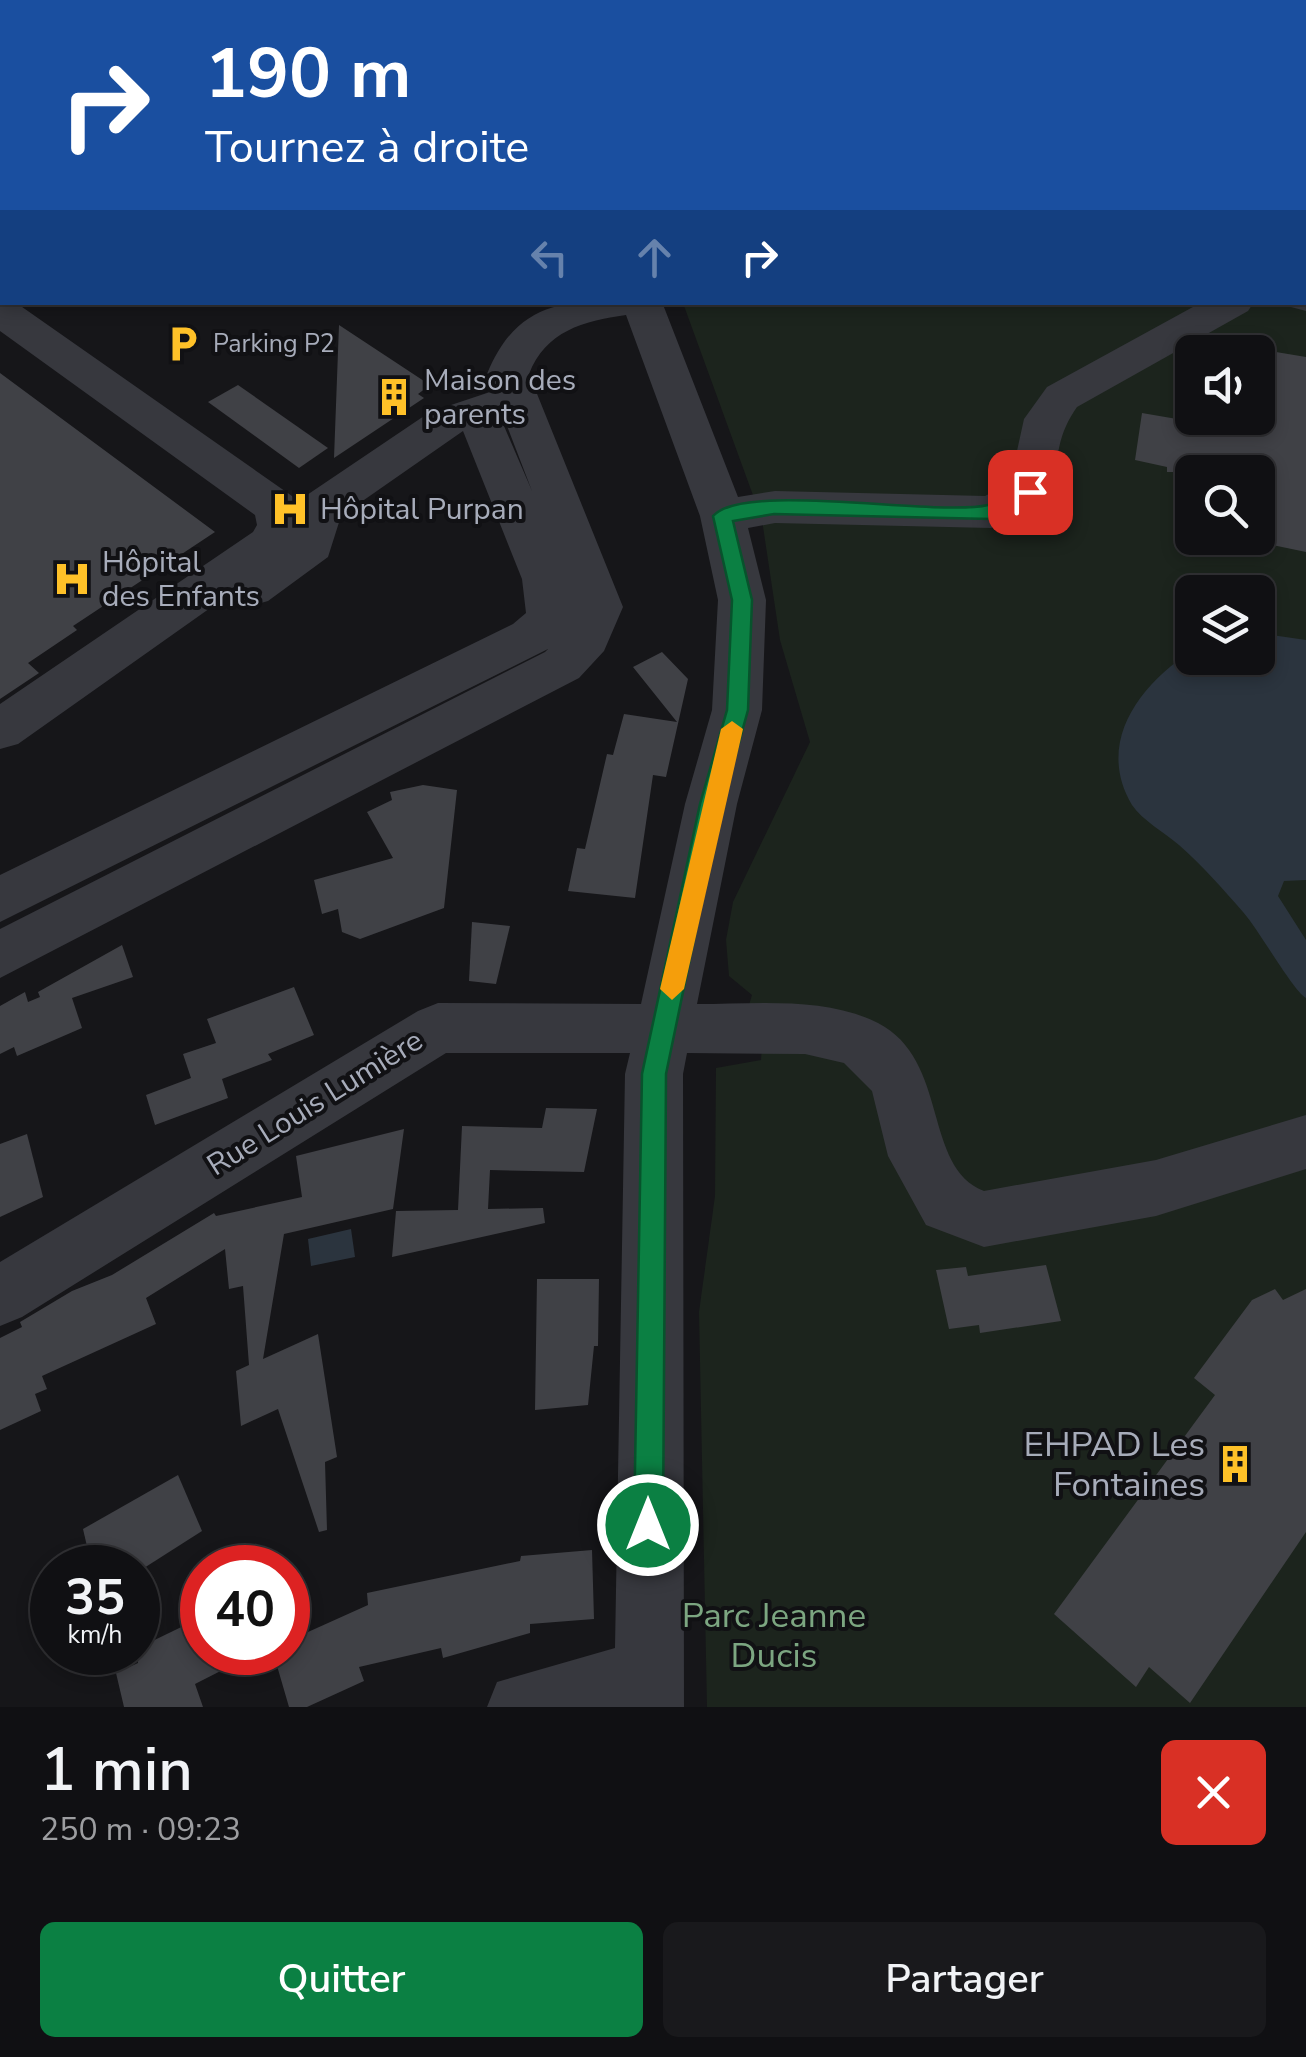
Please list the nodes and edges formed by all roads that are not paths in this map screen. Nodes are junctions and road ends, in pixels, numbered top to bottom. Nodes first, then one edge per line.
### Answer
1 (616, 305) edge
2 (642, 305) edge
3 (1229, 305) edge
4 (0, 312) edge
5 (507, 414) junction
6 (722, 516) junction
7 (0, 730) edge
8 (0, 758) edge
9 (0, 900) edge
10 (0, 955) edge
11 (663, 1028) junction
12 (1306, 1142) edge
13 (0, 1296) edge
14 (649, 1694) edge
15 (522, 1707) edge

1 - 5 street
2 - 6 street
3 - 6 street
4 - 7 street
5 - 8 street
5 - 9 street
5 - 10 street
6 - 11 street
11 - 12 street, Rue Louis Lumière
11 - 13 street, Rue Louis Lumière
11 - 14 street
14 - 15 street

